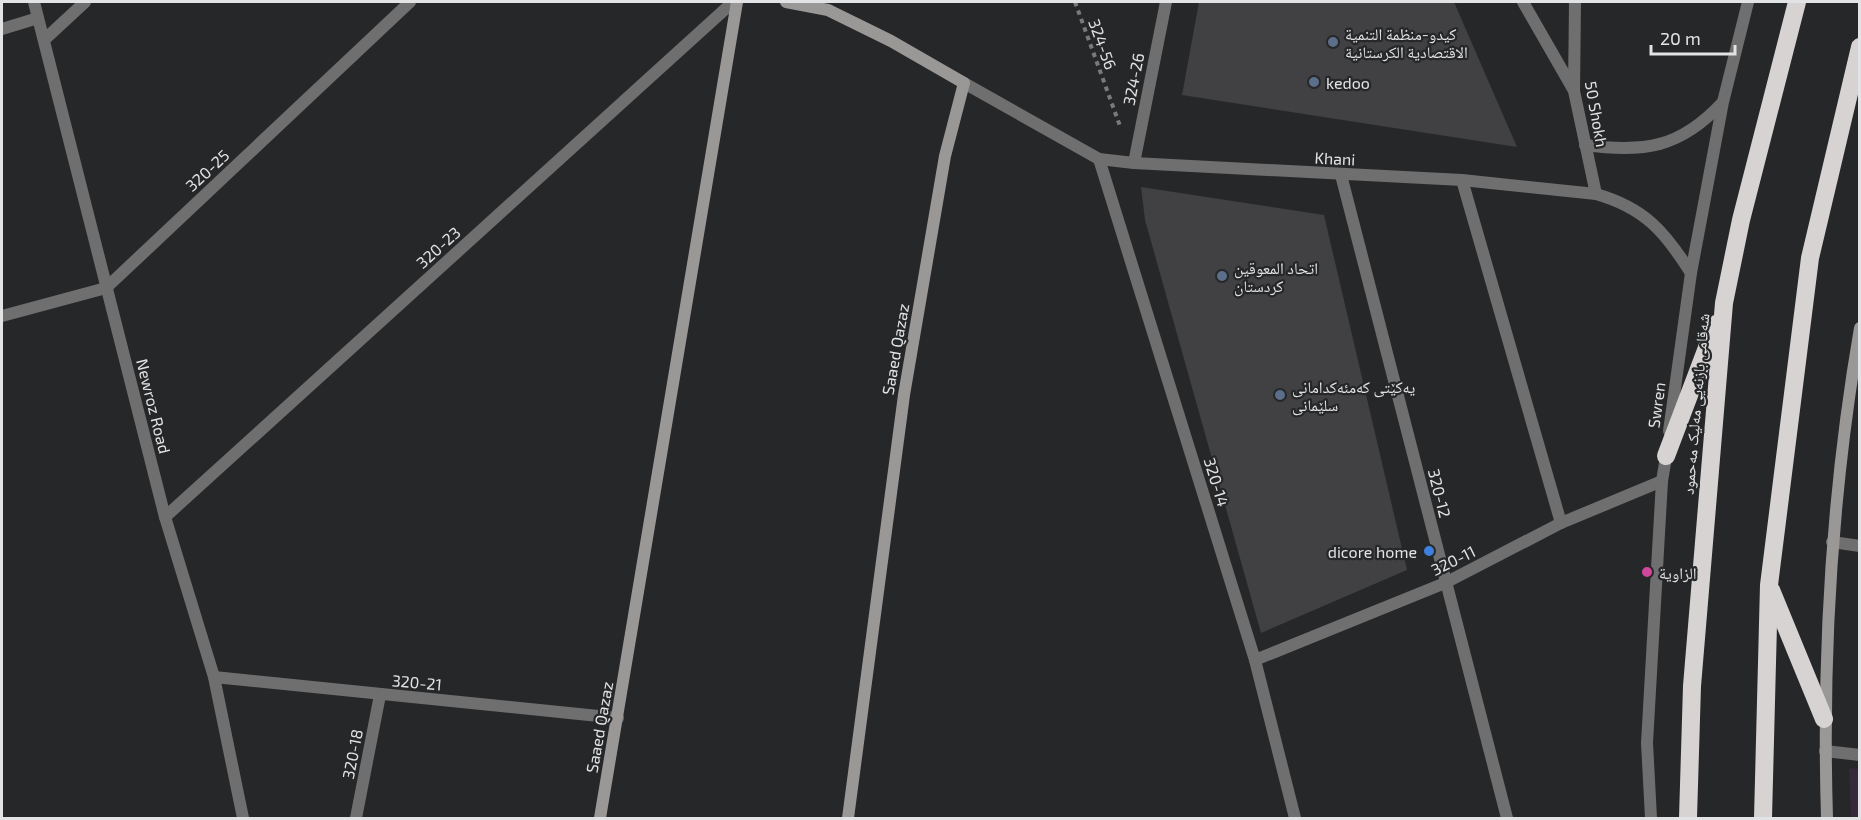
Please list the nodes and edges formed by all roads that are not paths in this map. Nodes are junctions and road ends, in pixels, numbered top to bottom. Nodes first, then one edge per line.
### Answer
1 (34, 2) edge
2 (85, 2) edge
3 (410, 2) edge
4 (735, 2) edge
5 (786, 2) edge
6 (1166, 2) edge
7 (1523, 2) edge
8 (1575, 2) edge
9 (1748, 2) edge
10 (1797, 2) edge
11 (38, 18) junction
12 (2, 28) edge
13 (44, 40) junction
14 (1860, 47) edge
15 (964, 83) junction
16 (1574, 91) junction
17 (1723, 102) junction
18 (1585, 145) junction
19 (1099, 159) junction
20 (1134, 163) junction
21 (1341, 175) junction
22 (1462, 180) junction
23 (1596, 194) junction
24 (1691, 273) junction
25 (106, 288) junction
26 (1724, 303) junction
27 (2, 316) edge
28 (1860, 328) edge
29 (1666, 456) junction
30 (1662, 481) junction
31 (165, 516) junction
32 (1561, 523) junction
33 (1832, 542) junction
34 (1860, 546) edge
35 (1445, 583) junction
36 (1769, 585) junction
37 (1255, 660) junction
38 (214, 677) junction
39 (380, 695) junction
40 (618, 718) junction
41 (1824, 719) junction
42 (1825, 751) junction
43 (1860, 755) edge
44 (243, 819) edge
45 (356, 819) edge
46 (600, 819) edge
47 (848, 819) edge
48 (1294, 819) edge
49 (1507, 819) edge
50 (1651, 819) edge
51 (1688, 819) edge
52 (1762, 819) edge
53 (1827, 819) edge

1 - 11 street, Newroz Road
2 - 13 street
3 - 25 street, 320-25
4 - 31 street, 320-23
4 - 40 street, Saaed Qazaz
5 - 15 street
6 - 20 street, 324-26
7 - 16 street
8 - 16 street, 50 Shokh
9 - 17 street, Swren
10 - 26 highway, شەقامی بازنەیی مەلیک مەحمود
11 - 12 street
11 - 13 street, Newroz Road
13 - 25 street, Newroz Road
14 - 36 highway
15 - 19 street, Khani
15 - 47 street, Saaed Qazaz
16 - 18 street, 50 Shokh
17 - 18 street
17 - 24 street, Swren
18 - 23 street, 50 Shokh
19 - 20 street, Khani
19 - 37 street, 320-14
20 - 21 street, Khani
21 - 22 street, Khani
21 - 35 street, 320-12
22 - 23 street, Khani
22 - 32 street
23 - 24 street, Khani
24 - 29 street, Swren
25 - 27 street, 320-25
25 - 31 street, Newroz Road
26 - 29 highway
26 - 51 highway, شەقامی بازنەیی مەلیک مەحمود
28 - 33 street
29 - 30 street, Swren
30 - 32 street, 320-11
30 - 50 street, Swren
31 - 38 street, Newroz Road
32 - 35 street, 320-11
33 - 34 street
33 - 41 street
35 - 37 street, 320-11
35 - 49 street, 320-12
36 - 41 highway
36 - 52 highway
37 - 48 street, 320-14
38 - 39 street, 320-21
38 - 44 street, Newroz Road
39 - 40 street, 320-21
39 - 45 street, 320-18
40 - 46 street, Saaed Qazaz
41 - 42 street
42 - 43 street
42 - 53 street

